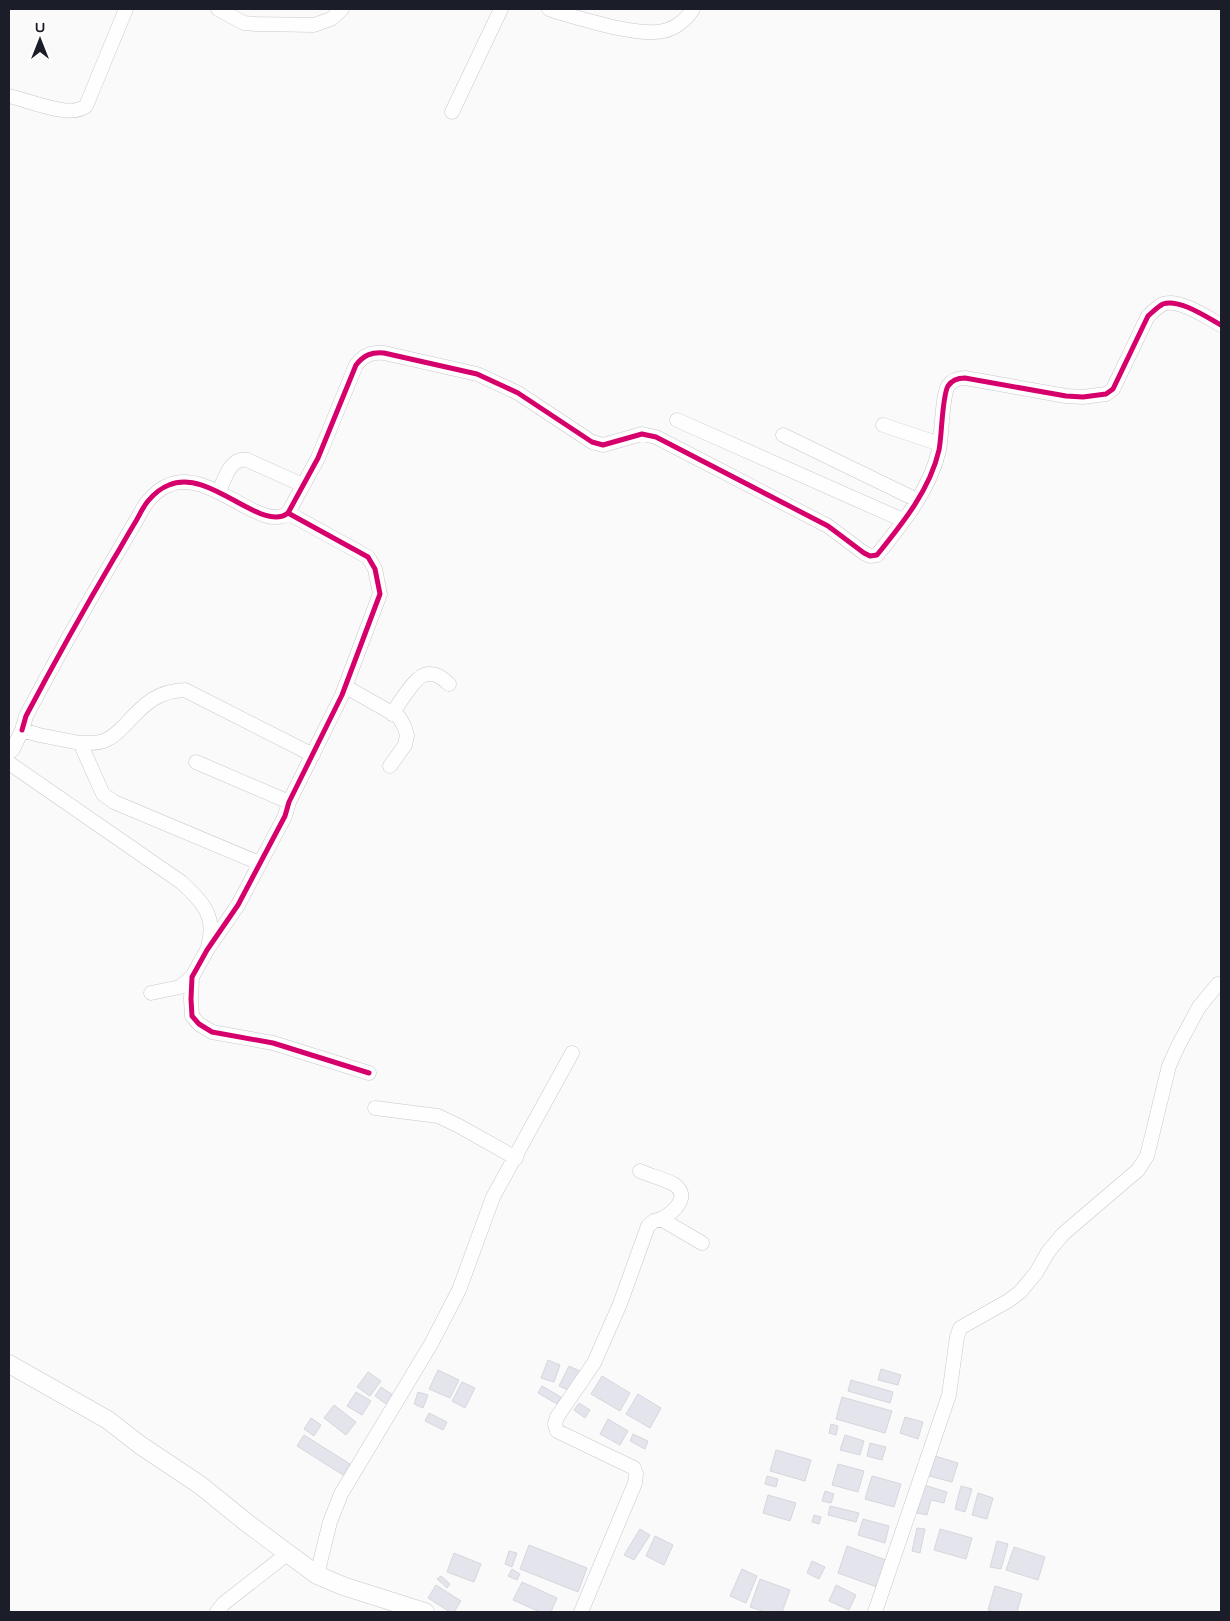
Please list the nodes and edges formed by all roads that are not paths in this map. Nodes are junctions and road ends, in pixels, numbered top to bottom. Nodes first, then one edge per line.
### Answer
1 (126, 9) edge
2 (218, 9) edge
3 (342, 9) edge
4 (501, 9) edge
5 (549, 9) edge
6 (693, 9) edge
7 (9, 96) edge
8 (452, 112) dead end
9 (1221, 325) edge
10 (677, 420) dead end
11 (883, 425) dead end
12 (783, 434) dead end
13 (940, 444) junction
14 (303, 485) junction
15 (219, 491) junction
16 (918, 500) junction
17 (288, 513) junction
18 (903, 520) junction
19 (450, 684) dead end
20 (346, 687) junction
21 (392, 714) junction
22 (22, 730) junction
23 (80, 743) junction
24 (9, 753) edge
25 (313, 755) junction
26 (196, 762) dead end
27 (9, 763) edge
28 (390, 766) dead end
29 (289, 802) junction
30 (259, 863) junction
31 (208, 950) junction
32 (192, 977) junction
33 (1218, 984) dead end
34 (151, 993) dead end
35 (572, 1053) dead end
36 (369, 1073) dead end
37 (375, 1108) dead end
38 (516, 1158) junction
39 (640, 1171) dead end
40 (661, 1219) junction
41 (702, 1243) dead end
42 (9, 1364) edge
43 (288, 1554) junction
44 (317, 1575) junction
45 (217, 1612) edge
46 (425, 1612) edge
47 (581, 1612) edge
48 (875, 1612) edge

1 - 7 street
2 - 3 street
4 - 8 street
5 - 6 street
9 - 13 street
10 - 18 street
11 - 13 street
12 - 16 street
13 - 16 street
14 - 15 street
14 - 17 street
14 - 18 street
15 - 17 street
15 - 22 street
16 - 18 street
17 - 20 street
19 - 21 street
20 - 21 street
20 - 25 street
21 - 28 street
22 - 23 street
22 - 24 street
23 - 25 street
23 - 30 street
25 - 29 street
26 - 29 street
27 - 31 street
29 - 30 street
30 - 31 street
31 - 32 street
32 - 34 street
32 - 36 street
33 - 48 street
35 - 38 street
37 - 38 street
38 - 44 street
39 - 40 street
40 - 41 street
40 - 47 street
42 - 43 street
43 - 44 street
43 - 45 street
44 - 46 street

